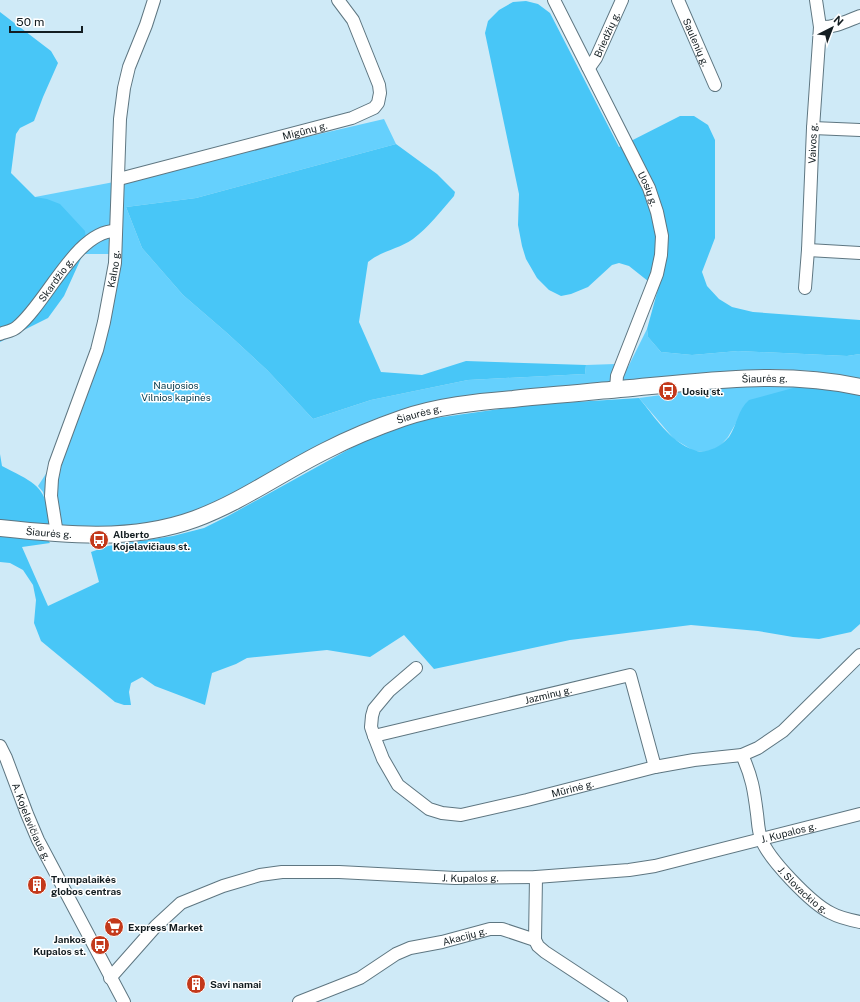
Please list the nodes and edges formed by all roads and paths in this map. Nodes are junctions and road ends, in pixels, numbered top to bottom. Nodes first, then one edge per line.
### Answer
1 (154, 0) edge
2 (338, 0) edge
3 (554, 0) edge
4 (622, 0) edge
5 (678, 0) edge
6 (816, 0) edge
7 (860, 16) edge
8 (820, 27) junction
9 (588, 67) junction
10 (715, 85) dead end
11 (813, 128) junction
12 (860, 130) edge
13 (119, 179) junction
14 (115, 231) junction
15 (808, 250) junction
16 (860, 253) edge
17 (805, 288) dead end
18 (0, 334) edge
19 (860, 387) edge
20 (616, 389) junction
21 (0, 528) edge
22 (57, 534) junction
23 (860, 655) edge
24 (416, 668) dead end
25 (374, 736) junction
26 (0, 746) edge
27 (742, 755) junction
28 (655, 767) junction
29 (860, 814) edge
30 (761, 838) junction
31 (536, 877) junction
32 (860, 922) edge
33 (535, 940) junction
34 (110, 978) junction
35 (124, 1002) edge
36 (299, 1002) edge
37 (621, 1002) edge

1 - 13 street, Kalno g.
2 - 13 street, Migūnų g.
3 - 9 street, Uosių g.
4 - 9 street, Briedžių g.
5 - 10 street, Saulenių g.
6 - 8 street, Vaivos g.
7 - 8 street
8 - 11 street, Vaivos g.
9 - 20 street, Uosių g.
11 - 12 street
11 - 15 street, Vaivos g.
13 - 14 street, Kalno g.
14 - 18 street, Skardžio g.
14 - 22 street, Kalno g.
15 - 16 street
15 - 17 street, Vaivos g.
19 - 20 main road, Šiaurės g.
20 - 22 main road, Šiaurės g.
21 - 22 main road, Šiaurės g.
23 - 27 street, Mūrinė g.
24 - 25 street, Mūrinė g.
25 - 28 street, Mūrinė g.
25 - 28 street, Jazminų g.
26 - 34 street, A. Kojelavičiaus g.
27 - 28 street, Mūrinė g.
27 - 30 street, J. Slovackio g.
29 - 30 street, J. Kupalos g.
30 - 31 street, J. Kupalos g.
30 - 32 street, J. Slovackio g.
31 - 33 street
31 - 34 street, J. Kupalos g.
33 - 36 street, Akacijų g.
33 - 37 street, Akacijų g.
34 - 35 street, A. Kojelavičiaus g.

